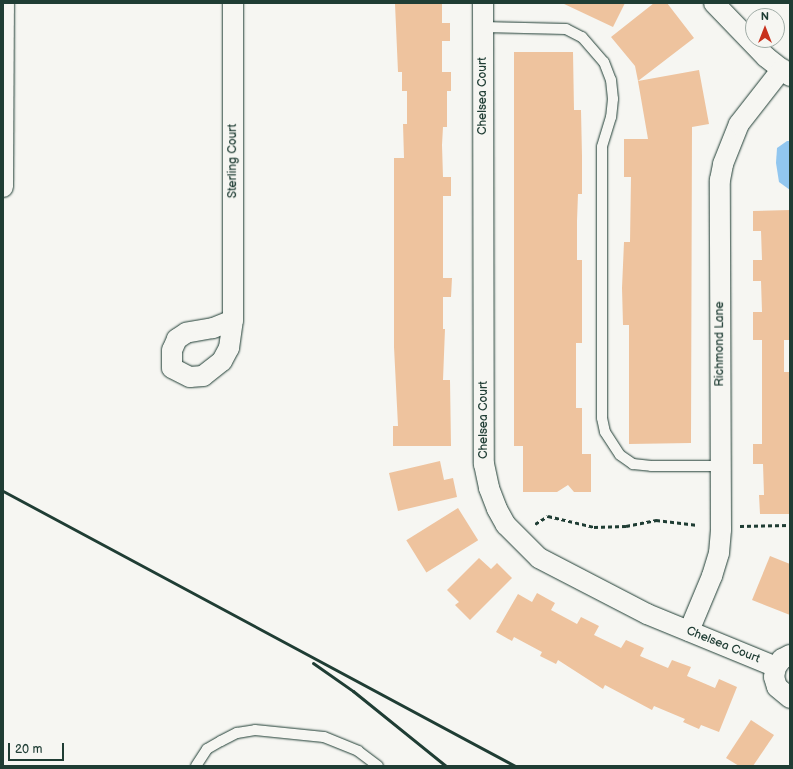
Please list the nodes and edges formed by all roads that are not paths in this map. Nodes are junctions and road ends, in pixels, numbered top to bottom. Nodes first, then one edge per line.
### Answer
1 (4, 3) edge
2 (233, 3) edge
3 (483, 3) edge
4 (714, 3) edge
5 (483, 27) junction
6 (786, 72) edge
7 (3, 187) edge
8 (233, 320) dead end
9 (721, 466) junction
10 (689, 631) junction
11 (783, 661) edge
12 (790, 698) edge
13 (196, 766) edge
14 (378, 766) edge

1 - 7 street
2 - 8 street, Sterling Court
3 - 5 street, Chelsea Court
4 - 6 street
5 - 9 lane
5 - 10 street, Chelsea Court
6 - 9 street, Richmond Lane
9 - 10 street, Richmond Lane
10 - 11 street, Chelsea Court
11 - 12 street, Chelsea Court
13 - 14 lane

